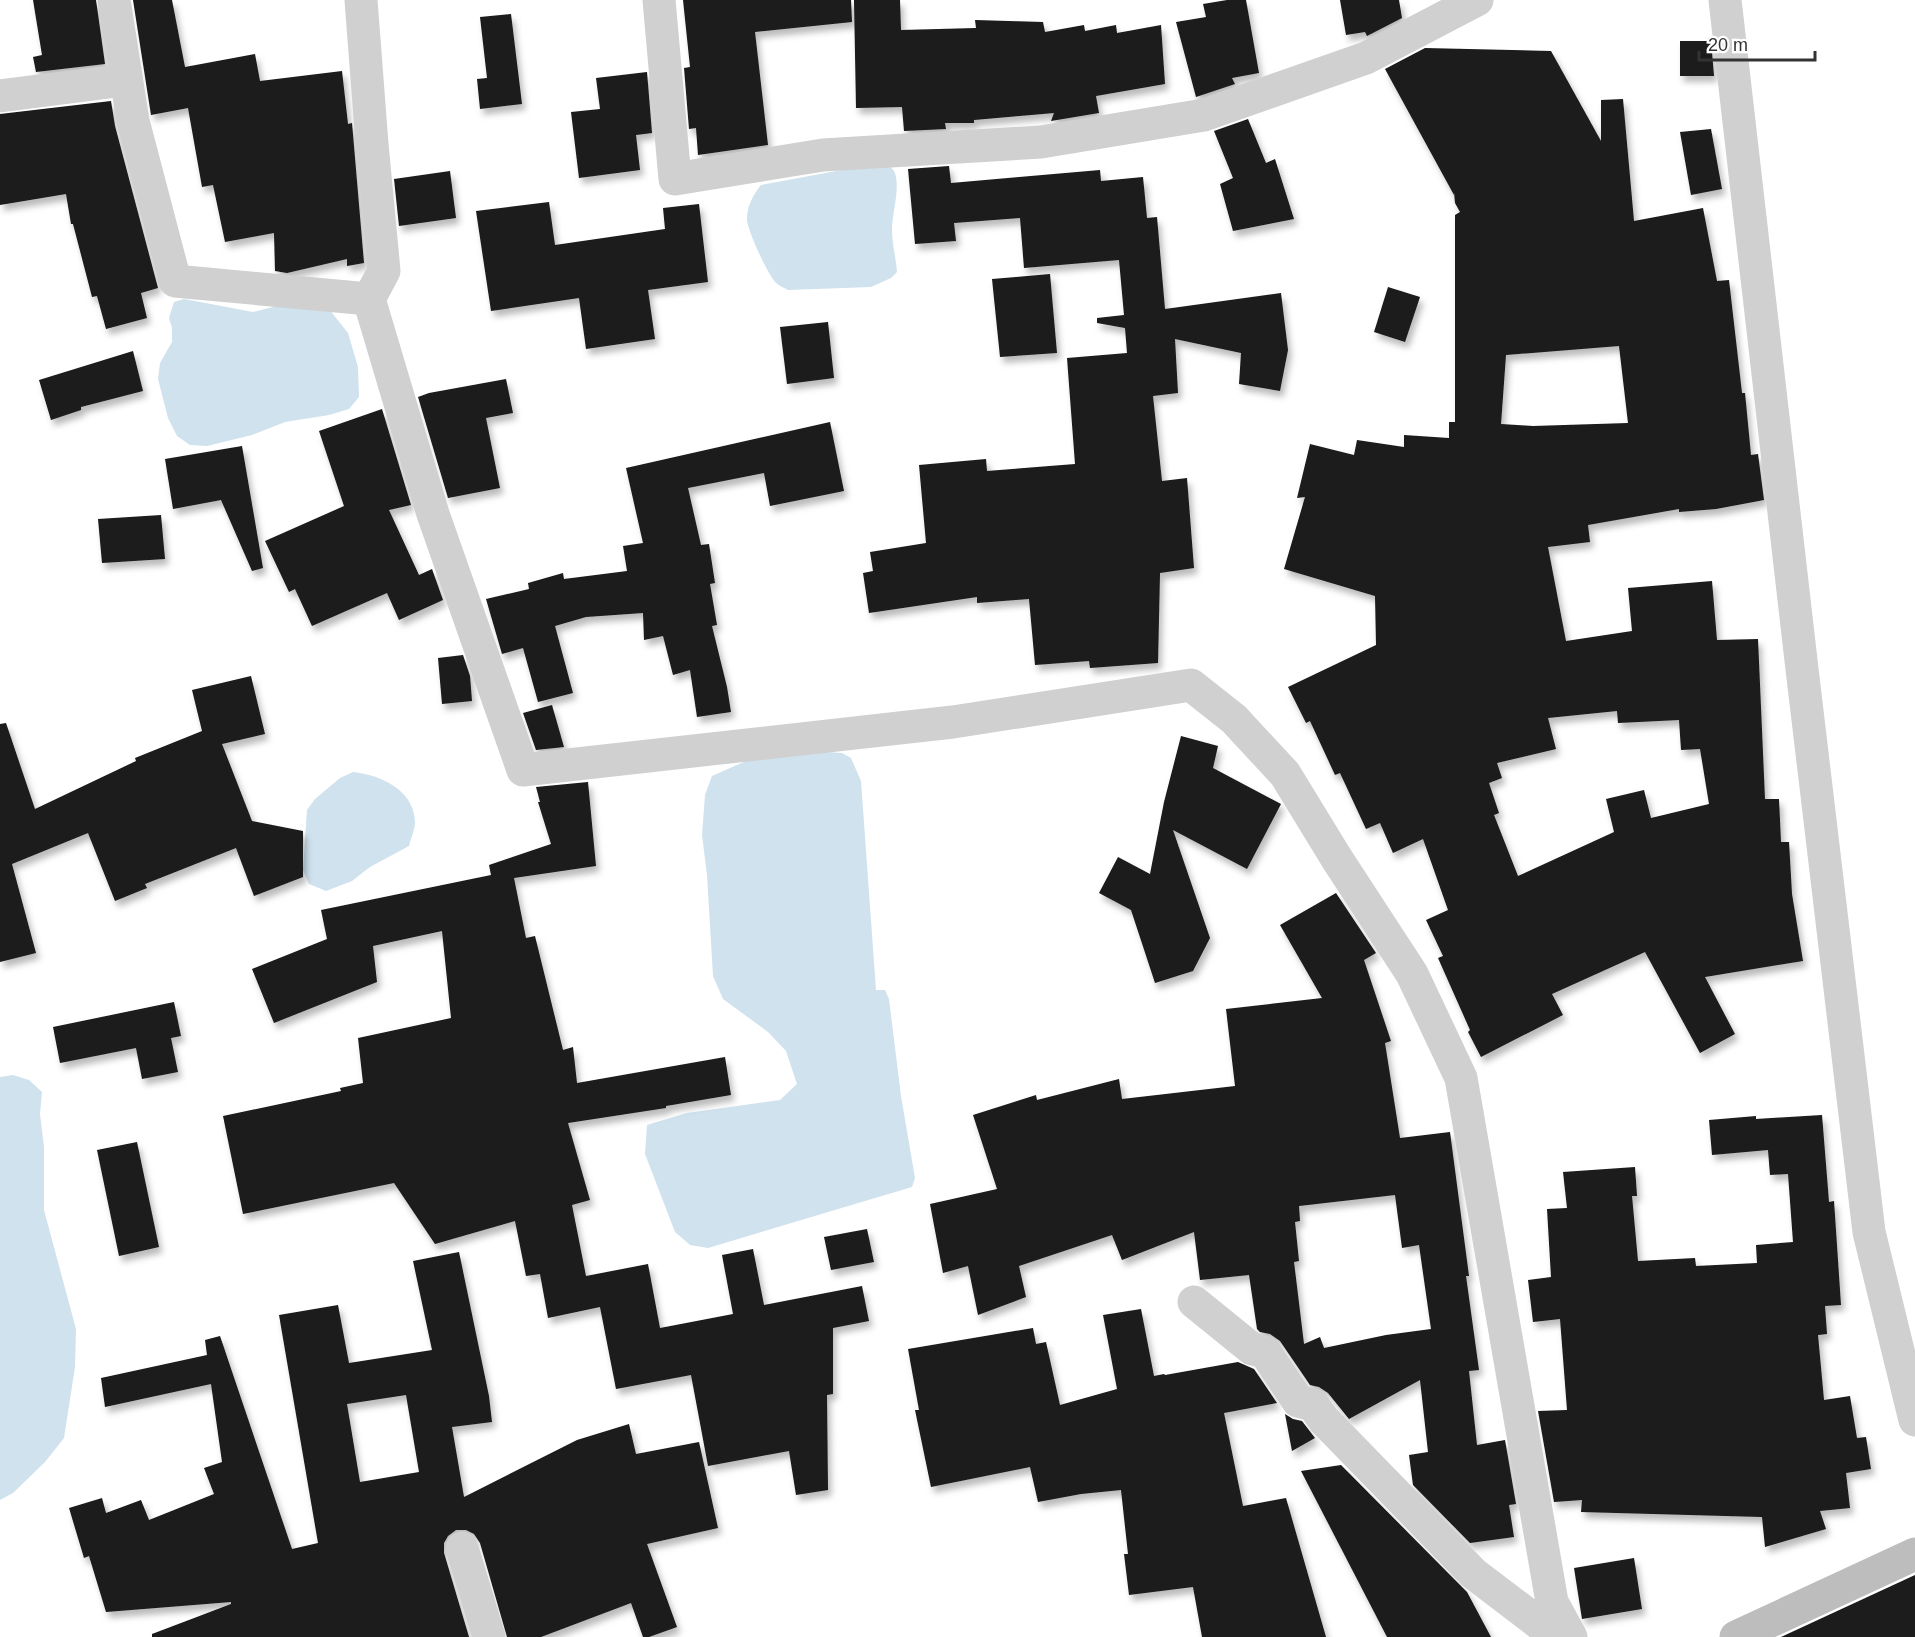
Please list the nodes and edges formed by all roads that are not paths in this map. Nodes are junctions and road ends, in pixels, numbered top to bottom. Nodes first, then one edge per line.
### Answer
1 (114, 0) edge
2 (361, 0) edge
3 (659, 0) edge
4 (1478, 0) edge
5 (1725, 0) edge
6 (126, 77) junction
7 (0, 96) edge
8 (369, 299) junction
9 (1194, 1302) dead end
10 (1915, 1420) edge
11 (462, 1548) dead end
12 (1915, 1554) edge
13 (489, 1637) edge
14 (1557, 1637) edge
15 (1571, 1637) edge
16 (1736, 1637) edge

1 - 6 street
2 - 8 street
3 - 4 street
5 - 10 street
6 - 7 street
6 - 8 street
8 - 15 street
9 - 14 street
11 - 13 street
12 - 16 street

